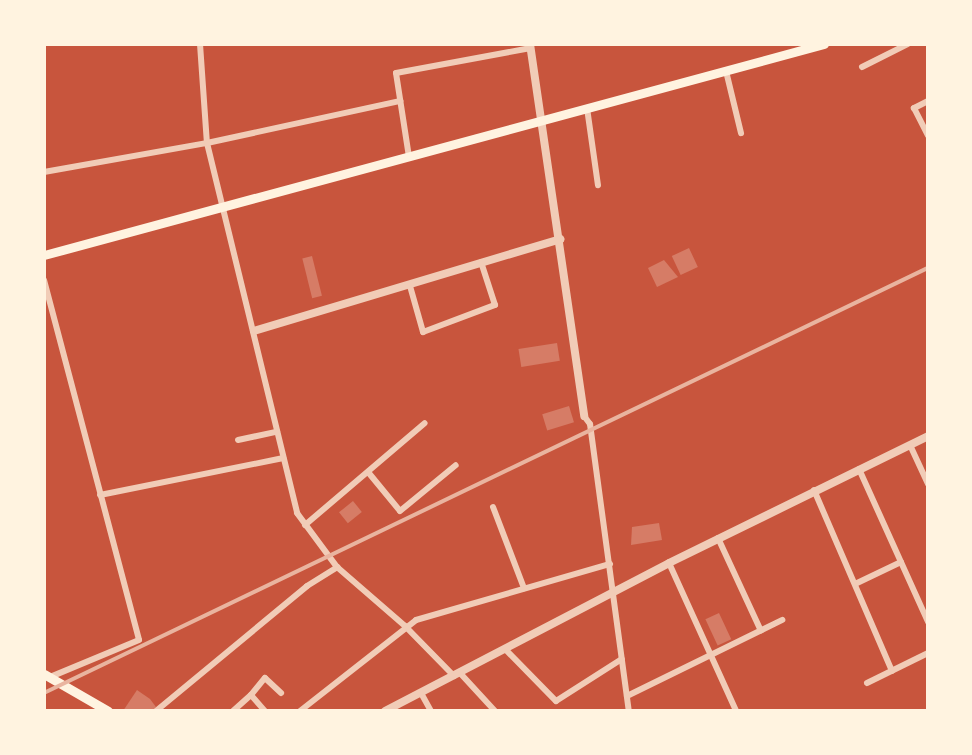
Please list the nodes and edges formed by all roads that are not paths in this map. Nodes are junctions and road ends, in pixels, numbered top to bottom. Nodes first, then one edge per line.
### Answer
1 (200, 44) edge
2 (824, 44) edge
3 (908, 44) edge
4 (530, 46) edge
5 (862, 67) dead end
6 (726, 71) junction
7 (400, 101) junction
8 (928, 101) edge
9 (587, 108) junction
10 (542, 121) junction
11 (741, 133) dead end
12 (928, 136) edge
13 (208, 143) junction
14 (409, 159) junction
15 (44, 172) edge
16 (598, 185) dead end
17 (225, 207) junction
18 (561, 239) junction
19 (44, 255) edge
20 (481, 261) junction
21 (44, 279) edge
22 (410, 286) junction
23 (254, 331) junction
24 (584, 416) joint
25 (425, 423) dead end
26 (277, 432) junction
27 (928, 436) edge
28 (238, 440) dead end
29 (910, 445) junction
30 (283, 458) junction
31 (456, 465) dead end
32 (859, 469) junction
33 (368, 472) junction
34 (928, 484) edge
35 (814, 490) junction
36 (100, 495) junction
37 (493, 507) dead end
38 (305, 525) junction
39 (718, 538) junction
40 (901, 562) junction
41 (669, 563) junction
42 (610, 564) junction
43 (337, 567) junction
44 (855, 584) junction
45 (524, 588) junction
46 (613, 593) junction
47 (782, 620) dead end
48 (928, 622) edge
49 (405, 626) junction
50 (761, 631) junction
51 (505, 649) junction
52 (928, 653) edge
53 (711, 656) junction
54 (622, 659) junction
55 (891, 671) junction
56 (457, 675) junction
57 (46, 677) edge
58 (867, 683) dead end
59 (281, 693) dead end
60 (421, 693) junction
61 (251, 695) junction
62 (626, 696) junction
63 (108, 711) edge
64 (156, 711) edge
65 (233, 711) edge
66 (265, 711) edge
67 (300, 711) edge
68 (385, 711) edge
69 (431, 711) edge
70 (495, 711) edge
71 (628, 711) edge
72 (736, 711) edge

1 - 13 street
2 - 6 main road
3 - 5 street
4 - 7 street
4 - 10 street
6 - 9 main road
6 - 11 street
7 - 13 street
7 - 14 street
8 - 12 street
9 - 10 main road
9 - 16 street
10 - 14 main road
10 - 18 street
13 - 15 street
13 - 17 street
14 - 17 main road
17 - 19 main road
17 - 23 street
18 - 20 street
18 - 24 street
20 - 22 street
20 - 22 street
21 - 36 street
22 - 23 street
23 - 26 street
24 - 42 street
25 - 33 street
26 - 28 street
26 - 30 street
27 - 29 street
29 - 32 street
29 - 34 street
30 - 36 street
30 - 38 street
31 - 33 street
32 - 35 street
32 - 40 street
33 - 38 street
35 - 39 street
35 - 44 street
36 - 57 street
37 - 45 street
38 - 43 street
39 - 41 street
39 - 50 street
40 - 44 street
40 - 48 street
41 - 46 street
41 - 53 street
42 - 45 street
42 - 46 street
43 - 49 street
43 - 64 street
44 - 55 street
45 - 49 street
46 - 51 street
46 - 54 street
47 - 50 street
49 - 56 street
49 - 67 street
50 - 53 street
51 - 54 street
51 - 56 street
52 - 55 street
53 - 62 street
53 - 72 street
54 - 62 street
55 - 58 street
56 - 60 street
56 - 70 street
57 - 63 main road
59 - 61 street
60 - 68 street
60 - 69 street
61 - 65 street
61 - 66 street
62 - 71 street

